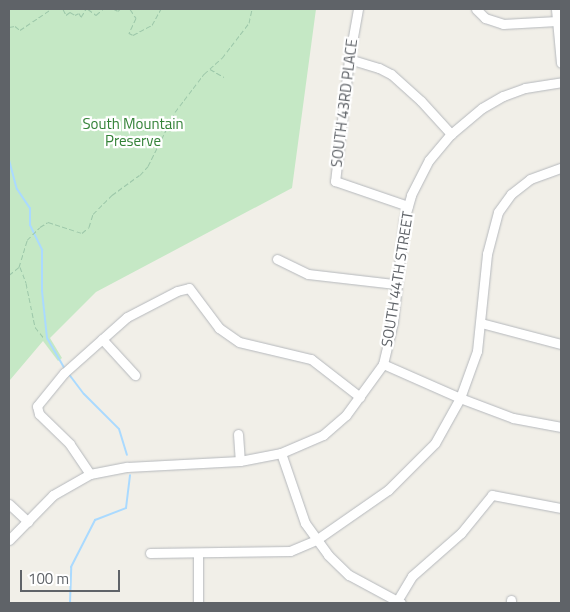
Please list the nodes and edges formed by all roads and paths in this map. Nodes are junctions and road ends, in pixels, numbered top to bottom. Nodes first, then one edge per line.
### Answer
1 (51, 9) edge
2 (63, 9) edge
3 (87, 9) edge
4 (103, 9) edge
5 (114, 9) edge
6 (120, 9) edge
7 (130, 9) edge
8 (161, 9) edge
9 (176, 9) edge
10 (180, 9) edge
11 (252, 9) edge
12 (358, 9) edge
13 (476, 9) edge
14 (556, 9) edge
15 (557, 21) junction
16 (9, 28) edge
17 (349, 59) junction
18 (561, 63) edge
19 (210, 69) junction
20 (224, 76) dead end
21 (561, 82) edge
22 (451, 134) junction
23 (561, 168) edge
24 (408, 206) junction
25 (276, 259) dead end
26 (19, 266) junction
27 (9, 275) edge
28 (395, 284) junction
29 (481, 323) junction
30 (44, 338) dead end
31 (102, 338) junction
32 (561, 344) edge
33 (383, 364) junction
34 (136, 375) dead end
35 (360, 397) junction
36 (460, 398) junction
37 (561, 427) edge
38 (238, 434) dead end
39 (281, 453) junction
40 (240, 461) junction
41 (90, 474) junction
42 (9, 504) edge
43 (561, 508) edge
44 (28, 522) junction
45 (9, 540) edge
46 (316, 540) junction
47 (150, 553) dead end
48 (198, 553) junction
49 (399, 602) edge
50 (198, 603) edge

1 - 16 path
2 - 3 path
3 - 4 path
5 - 6 path
7 - 8 path
9 - 10 path
11 - 19 path
12 - 17 street, SOUTH 43RD PLACE
13 - 15 street
14 - 15 street
15 - 18 street
17 - 22 street
17 - 24 street, SOUTH 43RD PLACE
19 - 20 path
19 - 26 path
21 - 22 street, SOUTH 44TH STREET
22 - 24 street, SOUTH 44TH STREET
23 - 29 street
24 - 28 street, SOUTH 44TH STREET
25 - 28 street
26 - 27 path
26 - 30 path
28 - 33 street, SOUTH 44TH STREET
29 - 32 street
29 - 36 street
31 - 34 street
31 - 35 street
31 - 41 street
33 - 35 street, SOUTH 44TH STREET
33 - 36 street
35 - 39 street, SOUTH 44TH STREET
36 - 37 street
36 - 46 street
38 - 40 street
39 - 40 street, SOUTH 44TH STREET
39 - 46 street
40 - 41 street, SOUTH 44TH STREET
41 - 44 street, SOUTH 44TH STREET
42 - 44 street
43 - 49 street
44 - 45 street, SOUTH 44TH STREET
46 - 48 street
46 - 49 street
47 - 48 street
48 - 50 street

